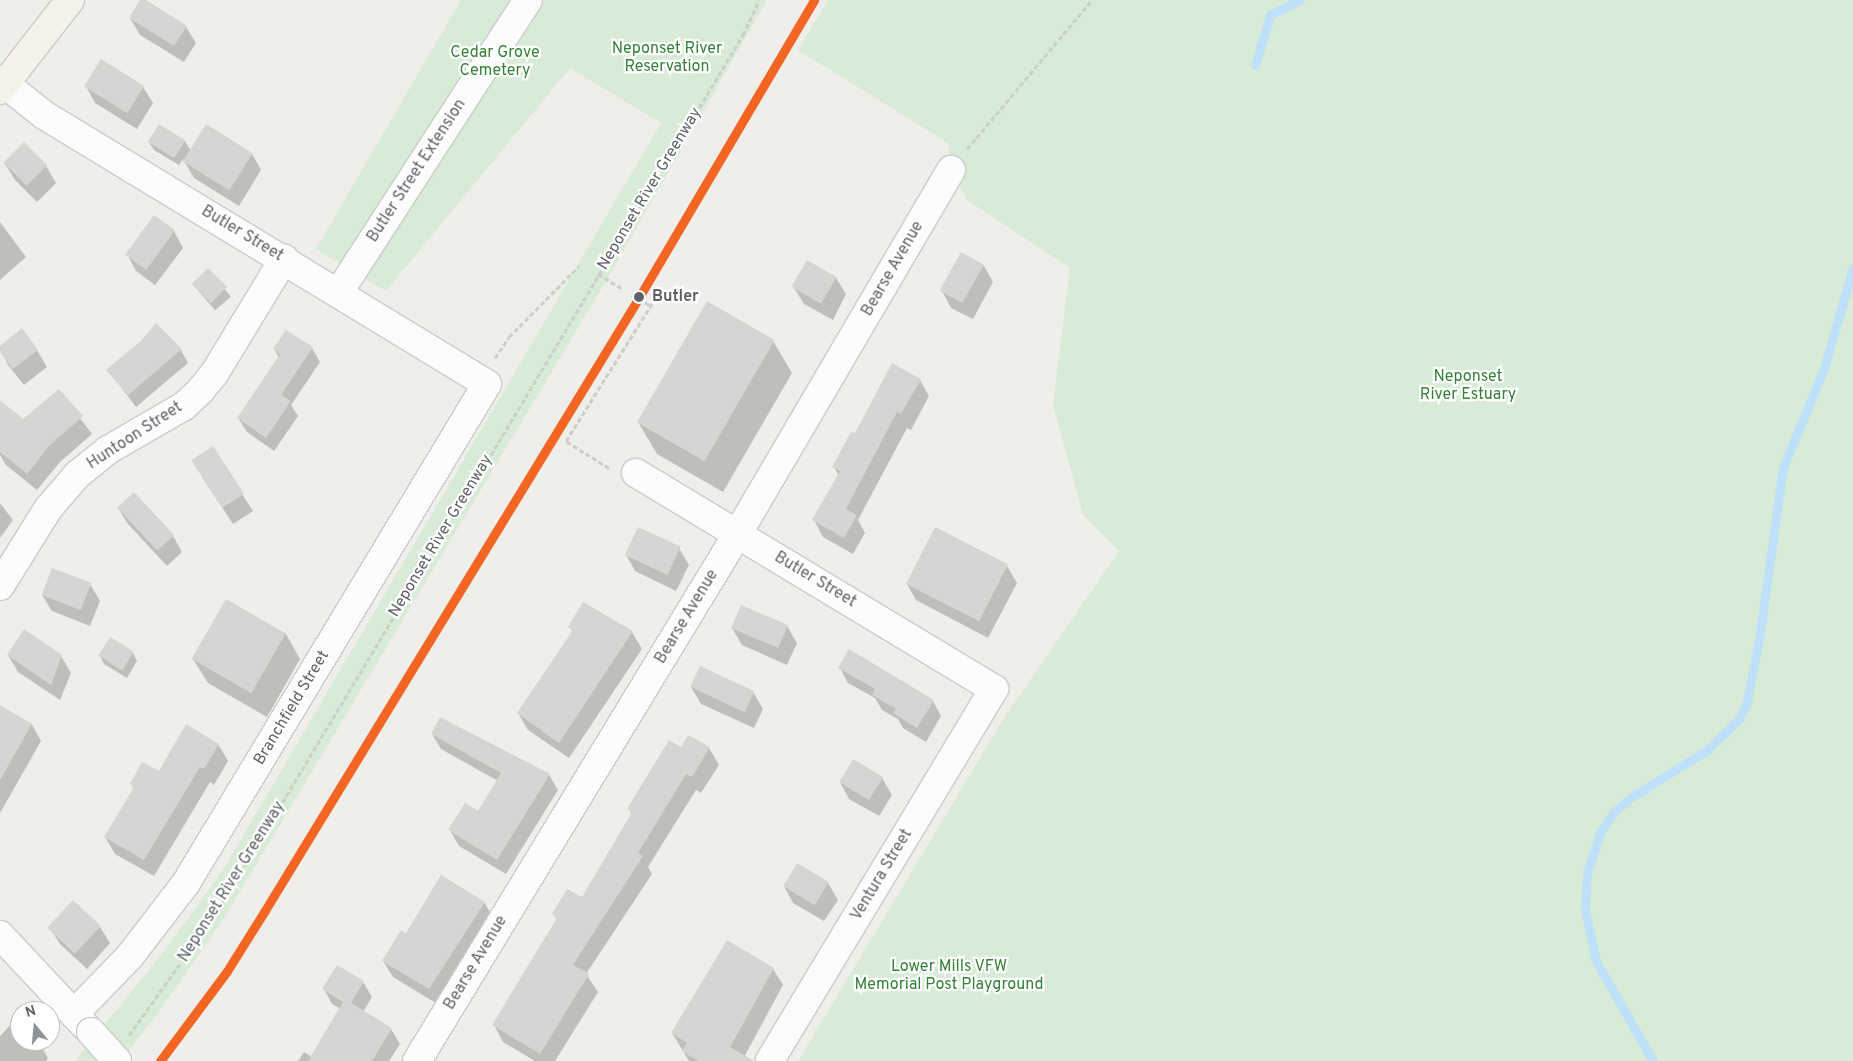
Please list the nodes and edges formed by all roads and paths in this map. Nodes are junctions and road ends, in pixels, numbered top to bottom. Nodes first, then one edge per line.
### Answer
1 (70, 0) edge
2 (528, 0) edge
3 (759, 0) edge
4 (1092, 0) edge
5 (2, 85) edge
6 (951, 170) joint
7 (284, 259) junction
8 (579, 266) dead end
9 (598, 274) junction
10 (621, 288) dead end
11 (339, 292) junction
12 (632, 295) dead end
13 (657, 296) dead end
14 (651, 306) junction
15 (485, 382) junction
16 (636, 473) joint
17 (738, 532) junction
18 (0, 586) edge
19 (994, 689) joint
20 (0, 935) edge
21 (82, 1023) junction
22 (122, 1049) edge
23 (417, 1061) edge
24 (770, 1061) edge

1 - 5 main road
2 - 11 street, Butler Street Extension
3 - 9 path, Neponset River Greenway
4 - 6 path
5 - 7 street, Butler Street
6 - 17 street, Bearse Avenue
7 - 11 street, Butler Street
7 - 18 street, Huntoon Street
8 - 15 path
9 - 10 path
9 - 22 path, Neponset River Greenway
11 - 15 street, Butler Street
12 - 14 path
13 - 14 path
14 - 16 path
15 - 21 street, Branchfield Street
16 - 17 street, Butler Street
17 - 19 street, Butler Street
17 - 23 street, Bearse Avenue
19 - 24 street, Ventura Street
20 - 21 street
21 - 22 street, bridge

